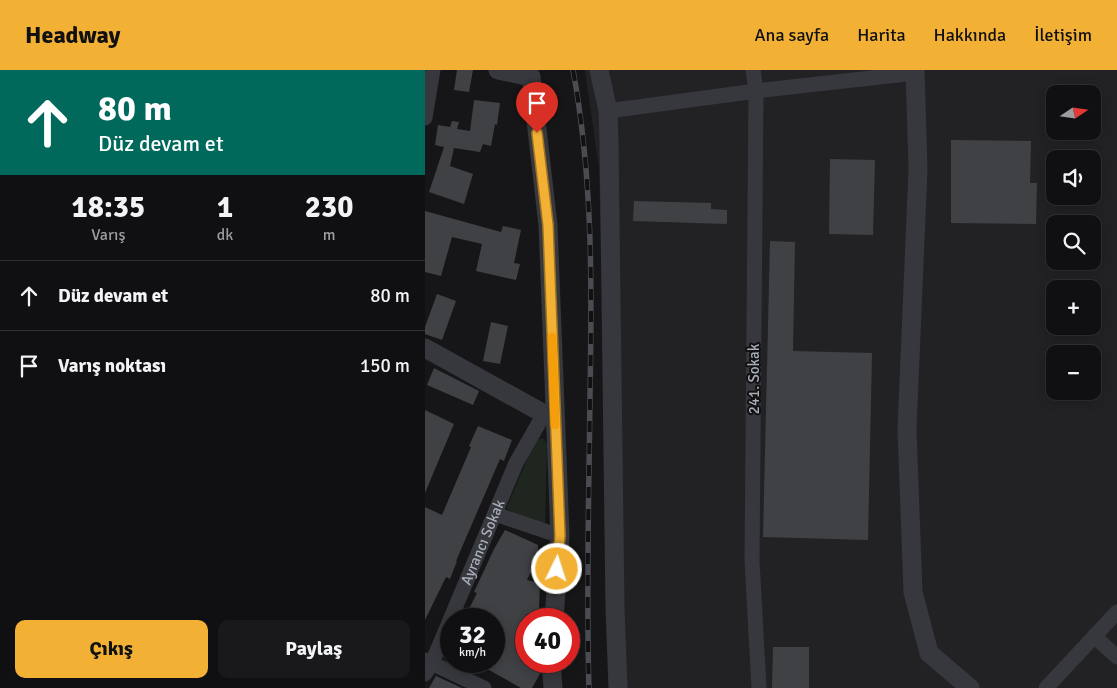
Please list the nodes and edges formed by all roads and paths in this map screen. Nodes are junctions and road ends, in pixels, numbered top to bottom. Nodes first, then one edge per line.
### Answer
1 (433, 70) edge
2 (498, 70) edge
3 (599, 70) edge
4 (753, 70) edge
5 (915, 72) edge
6 (530, 74) edge
7 (756, 92) junction
8 (607, 111) junction
9 (425, 118) edge
10 (425, 348) edge
11 (549, 417) junction
12 (495, 514) junction
13 (560, 536) junction
14 (555, 608) edge
15 (1117, 612) edge
16 (1094, 636) junction
17 (1117, 657) edge
18 (427, 666) edge
19 (552, 673) edge
20 (484, 688) edge
21 (553, 688) edge
22 (618, 688) edge
23 (759, 688) edge
24 (970, 688) edge
25 (1046, 688) edge

1 - 9 street
2 - 6 street
3 - 8 street
4 - 7 street, 241. Sokak
5 - 7 street
5 - 24 street
6 - 11 street
7 - 8 street
7 - 23 street, 241. Sokak
8 - 22 street
10 - 11 street
11 - 12 street, Ayrancı Sokak
11 - 13 street
12 - 13 street
12 - 18 street, Ayrancı Sokak
13 - 14 street
15 - 16 street
16 - 17 street
16 - 25 street
18 - 20 street
19 - 21 street

